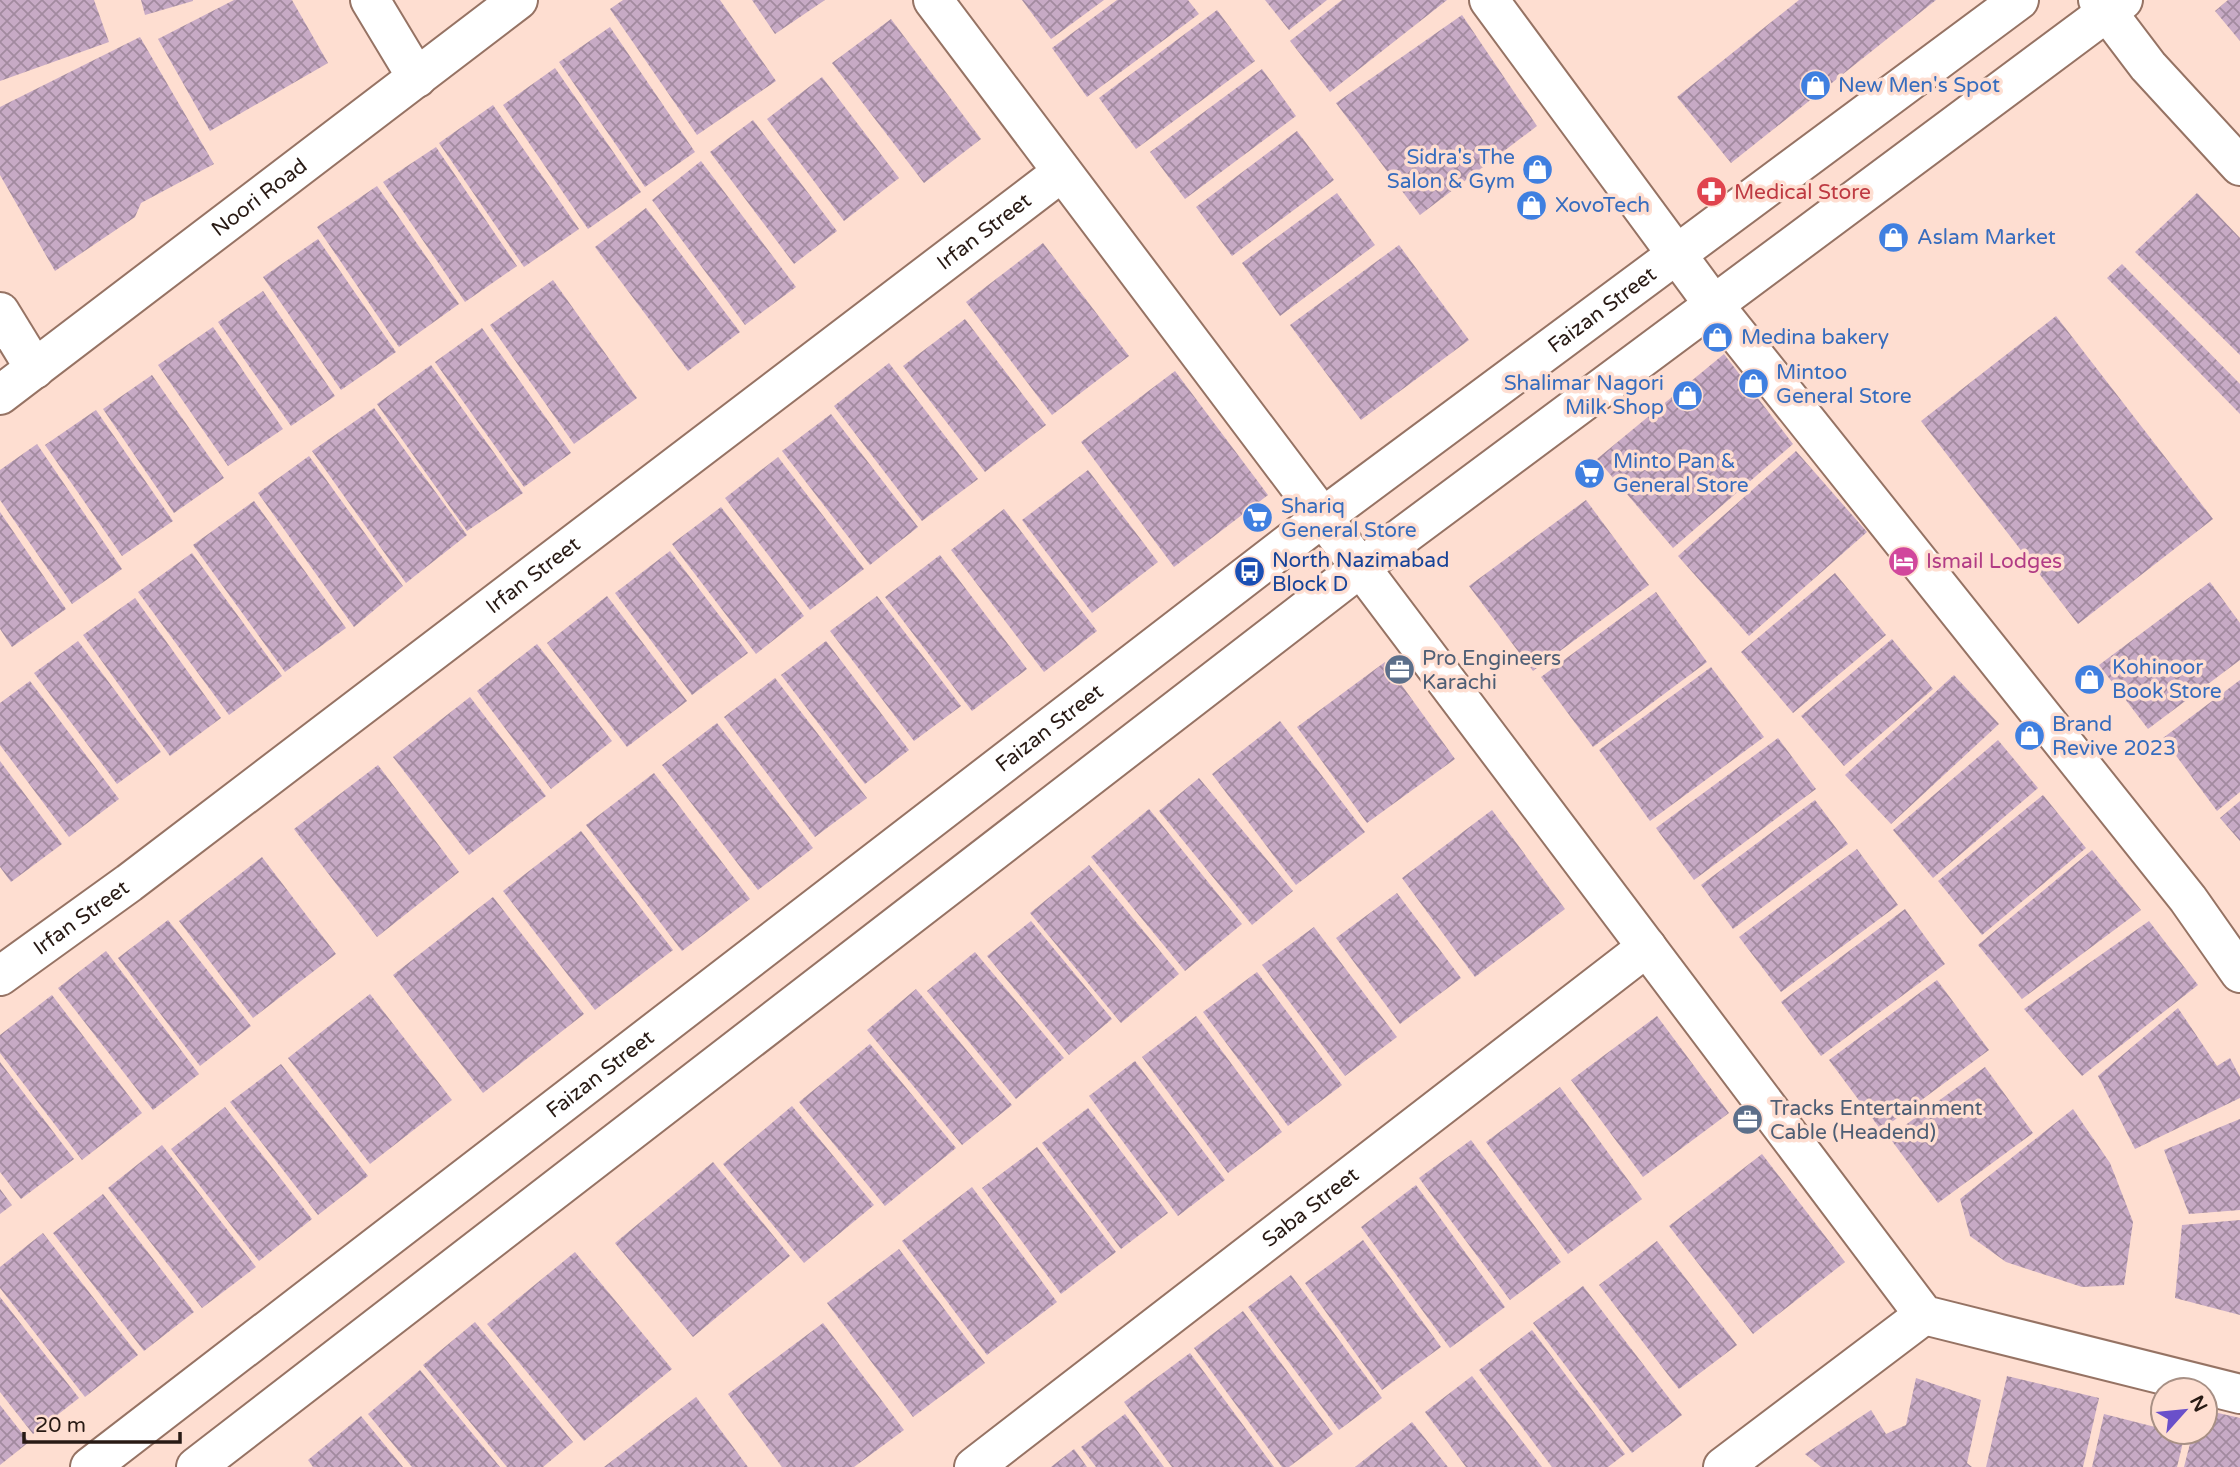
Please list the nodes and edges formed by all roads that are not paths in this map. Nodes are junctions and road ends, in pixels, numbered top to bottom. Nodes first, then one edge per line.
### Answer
1 (370, 0) edge
2 (518, 0) edge
3 (933, 0) edge
4 (1489, 0) edge
5 (2019, 0) edge
6 (2109, 4) edge
7 (417, 78) junction
8 (2240, 166) edge
9 (1062, 172) junction
10 (1676, 255) junction
11 (1714, 305) junction
12 (0, 312) edge
13 (35, 369) junction
14 (0, 395) edge
15 (1323, 517) junction
16 (1360, 568) junction
17 (1647, 947) junction
18 (2240, 973) edge
19 (0, 976) edge
20 (1924, 1315) junction
21 (2240, 1394) edge
22 (90, 1467) edge
23 (196, 1467) edge
24 (974, 1467) edge
25 (1723, 1467) edge

1 - 7 street
2 - 7 street, Noori Road
3 - 9 street
4 - 10 street
5 - 10 street, Faizan Street
6 - 8 street
6 - 11 street
7 - 13 street, Noori Road
9 - 15 street
9 - 19 street, Irfan Street
10 - 11 street
10 - 15 street, Faizan Street
11 - 16 street
11 - 18 street
12 - 13 street
13 - 14 street, Noori Road
15 - 16 street
15 - 22 street, Faizan Street
16 - 17 street
16 - 23 street
17 - 20 street
17 - 24 street, Saba Street
20 - 21 street
20 - 25 street

